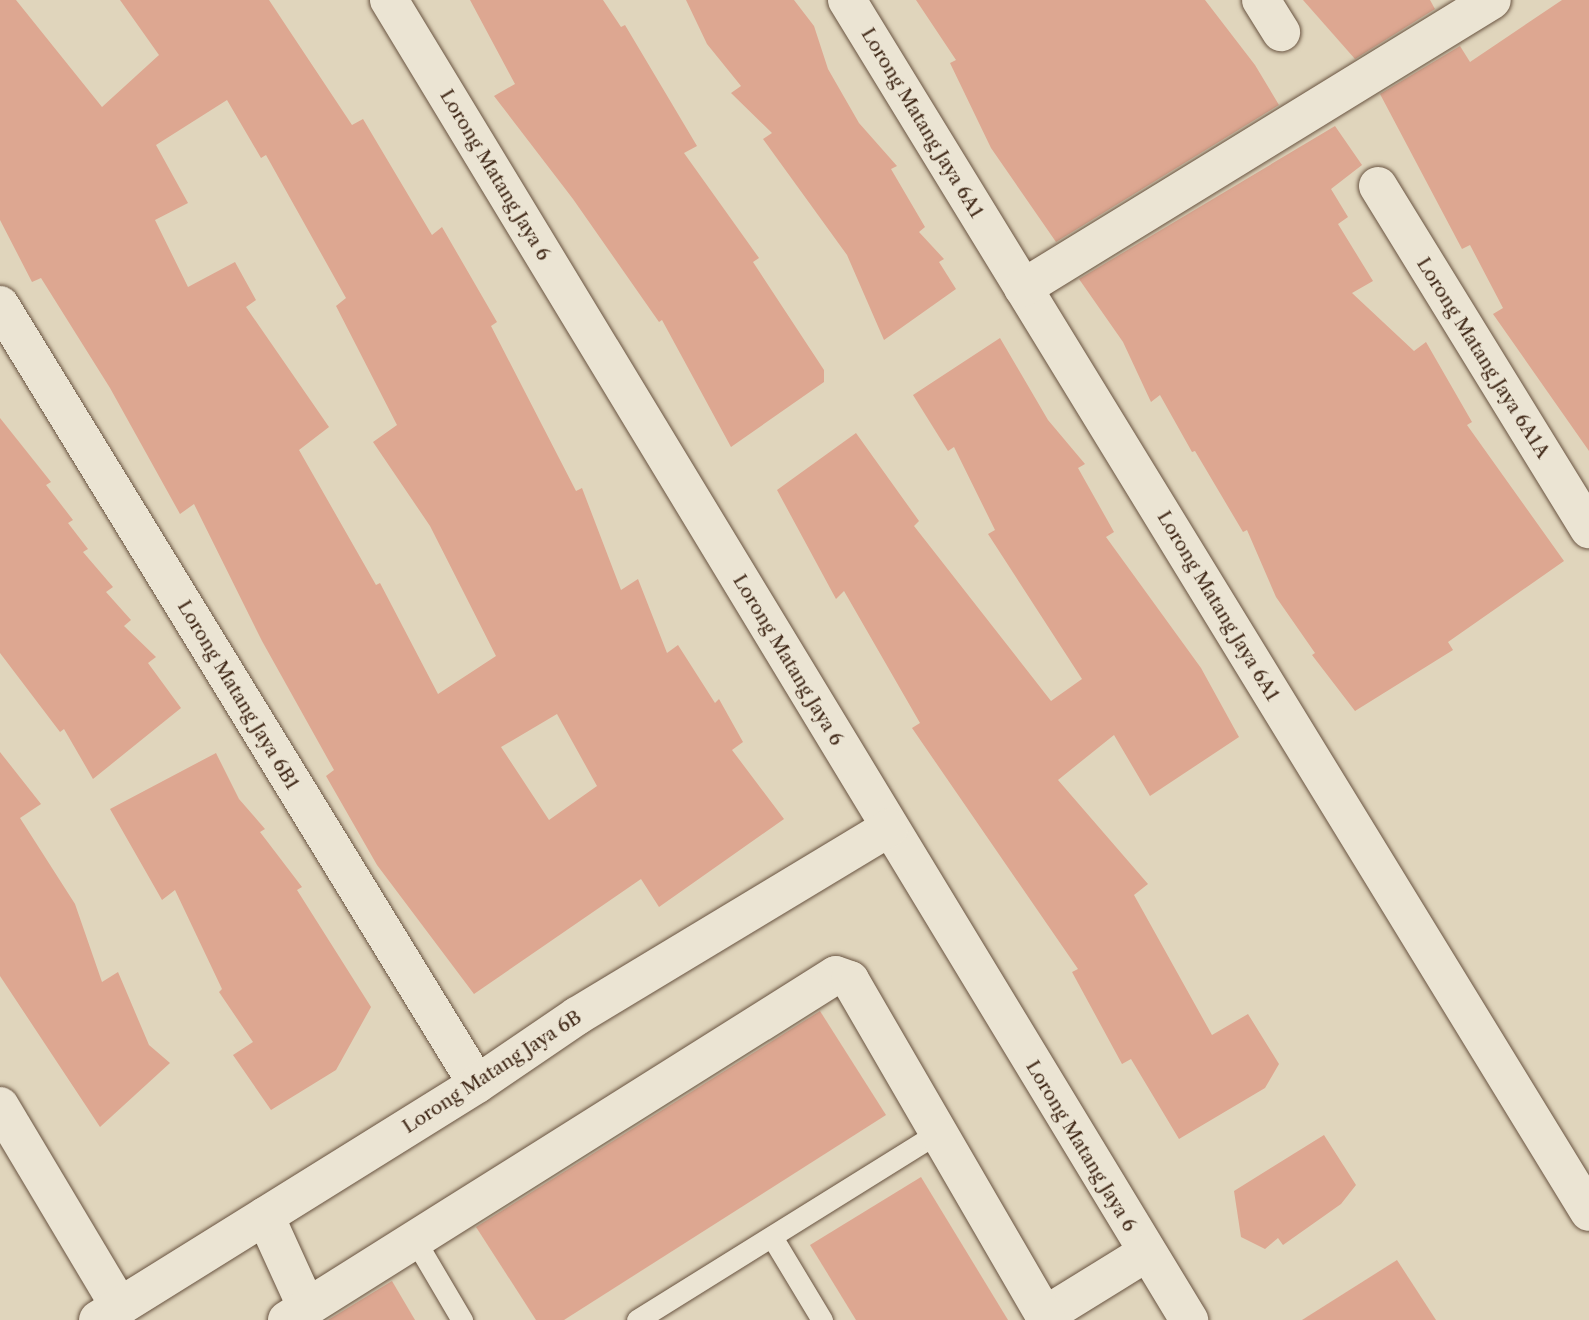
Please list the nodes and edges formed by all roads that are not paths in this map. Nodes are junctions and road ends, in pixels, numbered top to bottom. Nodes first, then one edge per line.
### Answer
1 (388, 0) edge
2 (847, 0) edge
3 (1261, 0) edge
4 (1492, 0) edge
5 (1281, 32) dead end
6 (1378, 186) dead end
7 (1023, 288) junction
8 (0, 305) edge
9 (1589, 529) edge
10 (889, 828) junction
11 (477, 1084) junction
12 (0, 1107) edge
13 (937, 1133) junction
14 (1589, 1212) edge
15 (265, 1216) junction
16 (772, 1237) junction
17 (416, 1242) junction
18 (1146, 1253) junction
19 (109, 1313) edge
20 (297, 1314) edge
21 (1046, 1318) edge
22 (462, 1320) edge
23 (637, 1320) edge
24 (822, 1320) edge
25 (1189, 1320) edge

1 - 10 street, Lorong Matang Jaya 6
2 - 7 street, Lorong Matang Jaya 6A1
3 - 5 street
4 - 7 street
6 - 9 street, Lorong Matang Jaya 6A1A
7 - 14 street, Lorong Matang Jaya 6A1
8 - 11 street, Lorong Matang Jaya 6B1
10 - 11 street, Lorong Matang Jaya 6B
10 - 18 street, Lorong Matang Jaya 6
11 - 15 street, Lorong Matang Jaya 6B
12 - 19 street
13 - 16 lane
13 - 17 street
13 - 21 street
15 - 19 street, Lorong Matang Jaya 6B
15 - 20 street
16 - 23 lane
16 - 24 lane
17 - 20 street
17 - 22 lane
18 - 21 street
18 - 25 street, Lorong Matang Jaya 6

